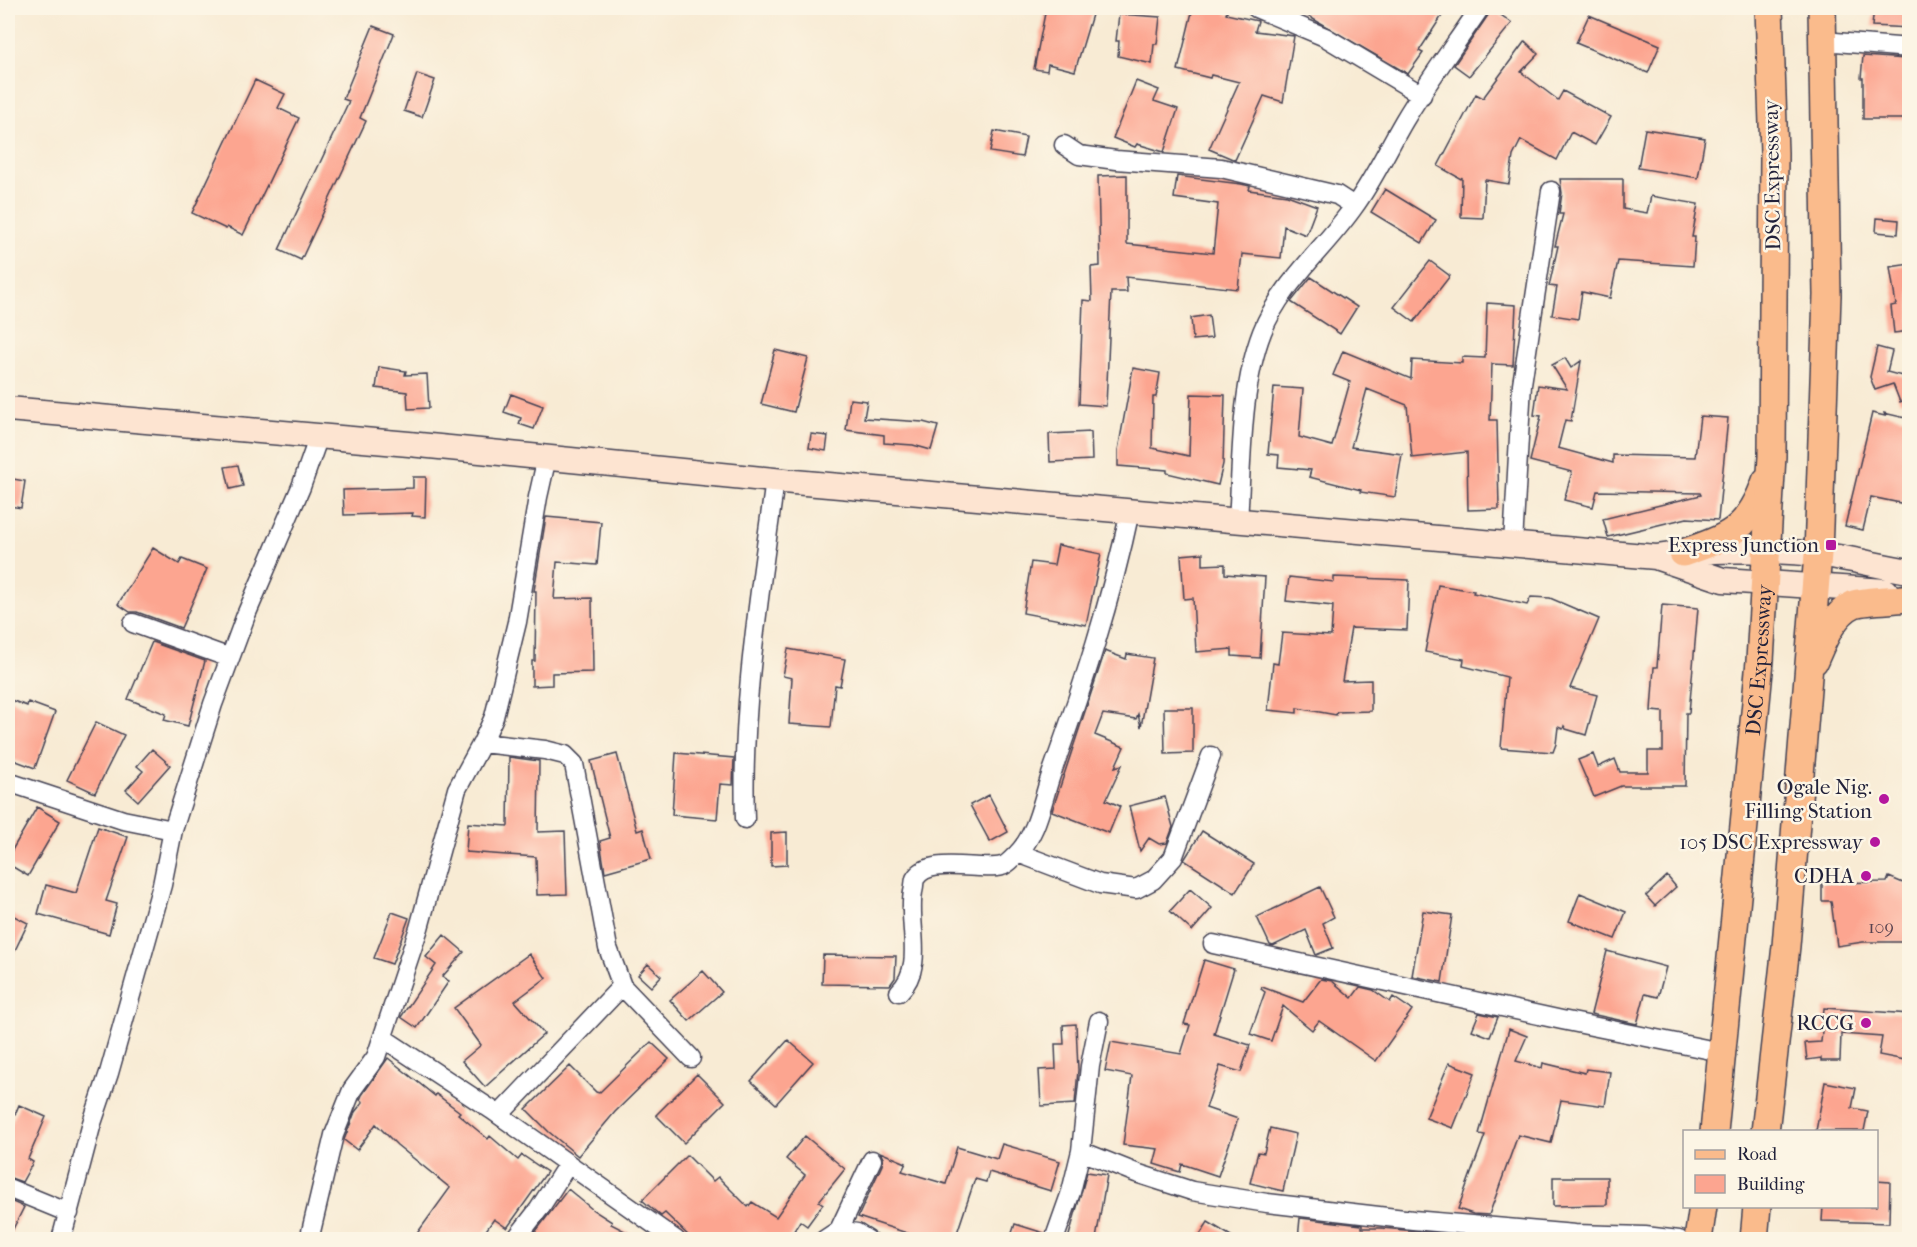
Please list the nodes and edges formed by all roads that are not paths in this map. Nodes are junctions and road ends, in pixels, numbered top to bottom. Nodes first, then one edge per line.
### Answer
1 (1256, 8) edge
2 (1480, 8) edge
3 (1769, 8) edge
4 (1822, 8) edge
5 (1823, 41) junction
6 (1910, 48) edge
7 (1422, 95) junction
8 (1064, 145) dead end
9 (1551, 191) dead end
10 (1354, 206) junction
11 (8, 408) edge
12 (320, 436) junction
13 (1772, 456) junction
14 (547, 458) junction
15 (775, 480) junction
16 (1130, 512) junction
17 (1238, 522) junction
18 (1513, 544) junction
19 (1767, 551) junction
20 (1683, 553) junction
21 (1818, 554) junction
22 (1656, 557) junction
23 (1910, 571) edge
24 (1764, 583) junction
25 (1816, 586) junction
26 (1910, 592) edge
27 (1910, 598) edge
28 (133, 624) dead end
29 (230, 658) junction
30 (1808, 673) junction
31 (482, 743) junction
32 (1211, 756) dead end
33 (8, 782) edge
34 (745, 819) dead end
35 (173, 830) junction
36 (1018, 853) junction
37 (1213, 944) dead end
38 (622, 986) junction
39 (899, 992) dead end
40 (1099, 1022) dead end
41 (383, 1038) junction
42 (1721, 1052) junction
43 (692, 1058) dead end
44 (499, 1115) junction
45 (1713, 1130) edge
46 (1765, 1130) edge
47 (1081, 1152) junction
48 (872, 1160) dead end
49 (568, 1164) junction
50 (8, 1188) edge
51 (1703, 1208) edge
52 (1757, 1208) edge
53 (69, 1213) junction
54 (831, 1235) edge
55 (61, 1239) edge
56 (309, 1239) edge
57 (515, 1239) edge
58 (676, 1239) edge
59 (868, 1239) edge
60 (1054, 1239) edge
61 (1679, 1239) edge
62 (1698, 1239) edge
63 (1754, 1239) edge

1 - 7 street
2 - 7 street
3 - 13 main road, DSC Expressway
4 - 5 main road
5 - 6 street
5 - 21 main road
7 - 10 street
8 - 10 street
9 - 18 street
10 - 17 street
11 - 12 main road
12 - 14 main road
12 - 29 street
13 - 19 main road, DSC Expressway
13 - 20 main road
14 - 15 main road
14 - 31 street
15 - 16 main road
15 - 34 street
16 - 17 main road
16 - 36 street
17 - 18 main road
18 - 22 main road
19 - 20 main road
19 - 21 main road
19 - 24 main road, DSC Expressway
20 - 22 main road
21 - 23 main road
21 - 25 main road
22 - 24 main road
24 - 25 main road
24 - 42 main road, DSC Expressway
25 - 26 main road
25 - 30 main road
27 - 30 main road
28 - 29 street
29 - 35 street
30 - 46 main road
31 - 38 street
31 - 41 street
32 - 36 street
33 - 35 street
35 - 53 street
36 - 39 street
37 - 42 street
38 - 43 street
38 - 44 street
40 - 47 street
41 - 44 street
41 - 56 street
42 - 45 main road, DSC Expressway
44 - 49 street
47 - 60 street
47 - 61 street
48 - 54 street
49 - 57 street
49 - 58 street
50 - 53 street
51 - 62 main road
52 - 63 main road
53 - 55 street
54 - 59 street

